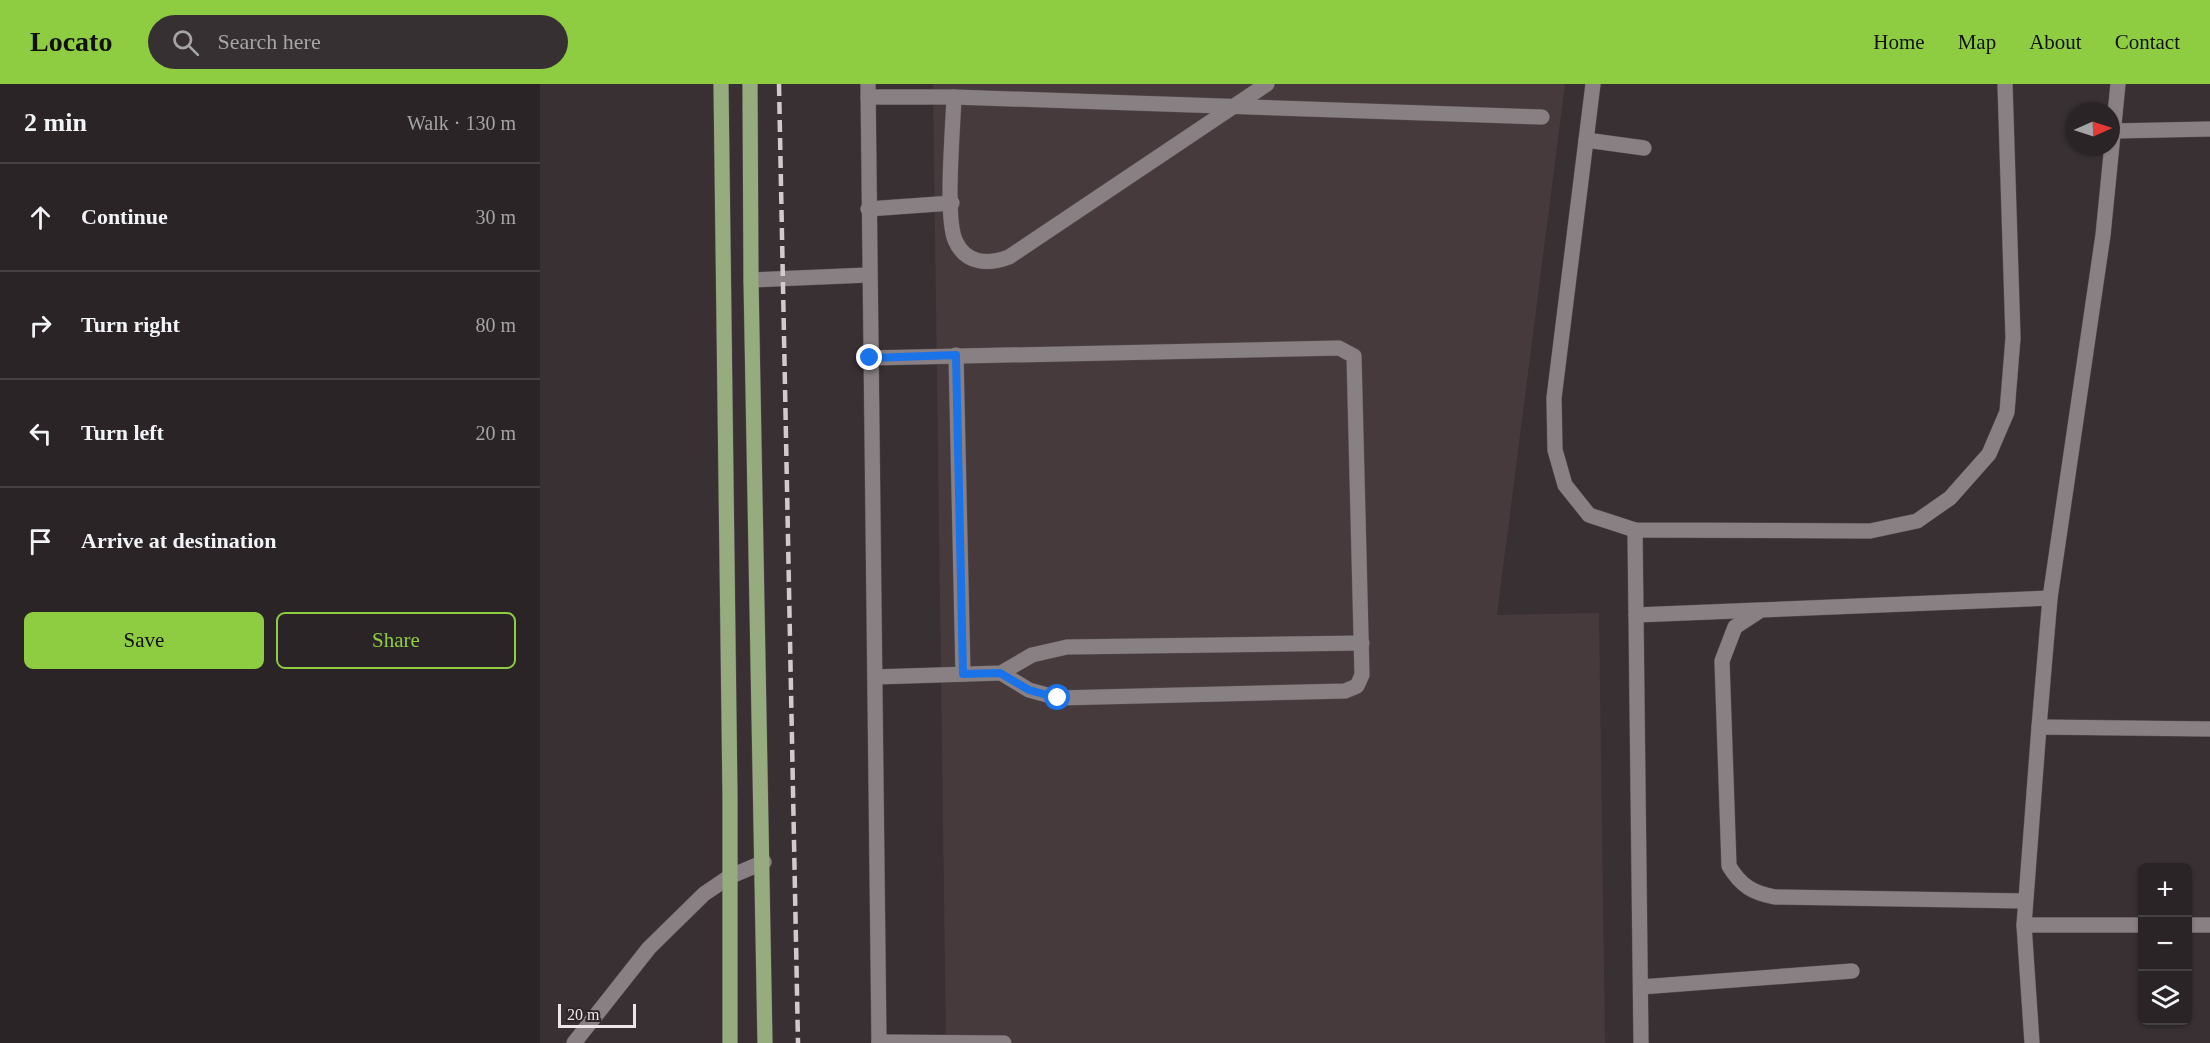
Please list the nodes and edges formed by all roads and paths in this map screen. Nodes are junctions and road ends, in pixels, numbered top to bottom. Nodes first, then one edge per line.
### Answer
1 (721, 84) edge
2 (750, 84) edge
3 (1267, 84) edge
4 (1593, 84) edge
5 (2005, 84) edge
6 (2118, 84) edge
7 (868, 91) edge
8 (954, 97) junction
9 (2116, 102) edge
10 (1238, 106) junction
11 (1542, 117) dead end
12 (2210, 129) edge
13 (2120, 131) edge
14 (1586, 140) junction
15 (1644, 148) dead end
16 (2111, 156) edge
17 (951, 203) junction
18 (868, 209) junction
19 (868, 275) junction
20 (751, 280) junction
21 (724, 283) junction
22 (956, 355) junction
23 (870, 358) junction
24 (1635, 530) junction
25 (2050, 598) junction
26 (1761, 610) junction
27 (1636, 615) junction
28 (1362, 643) junction
29 (1000, 673) junction
30 (963, 674) junction
31 (875, 677) junction
32 (2039, 727) junction
33 (2210, 729) edge
34 (764, 862) junction
35 (729, 877) junction
36 (2025, 901) junction
37 (2024, 925) junction
38 (2138, 925) edge
39 (2192, 925) edge
40 (2210, 925) edge
41 (1852, 971) dead end
42 (1641, 987) junction
43 (879, 1042) edge
44 (574, 1043) edge
45 (730, 1043) edge
46 (765, 1043) edge
47 (1004, 1043) edge
48 (1641, 1043) edge
49 (2032, 1043) edge

1 - 21 main road
2 - 20 main road
3 - 10 street
4 - 14 street
5 - 24 street
6 - 9 street
7 - 8 street
7 - 18 street
8 - 10 street
8 - 17 street
10 - 11 street
10 - 17 street
12 - 13 street
14 - 15 street
14 - 24 street
16 - 25 street
17 - 18 street
18 - 19 street
19 - 20 street
19 - 23 street
20 - 21 main road
20 - 34 main road
21 - 35 main road
22 - 23 street
22 - 28 street
22 - 30 street
23 - 31 street
24 - 27 street
25 - 26 street
25 - 32 street
26 - 27 street
26 - 36 street
27 - 42 street
28 - 29 street
28 - 29 street
29 - 30 street
30 - 31 street
31 - 43 street
32 - 33 street
32 - 36 street
34 - 35 street
34 - 46 main road
35 - 44 street
35 - 45 main road
36 - 37 street
37 - 38 street
37 - 49 street
39 - 40 street
41 - 42 street
42 - 48 street
43 - 47 street

